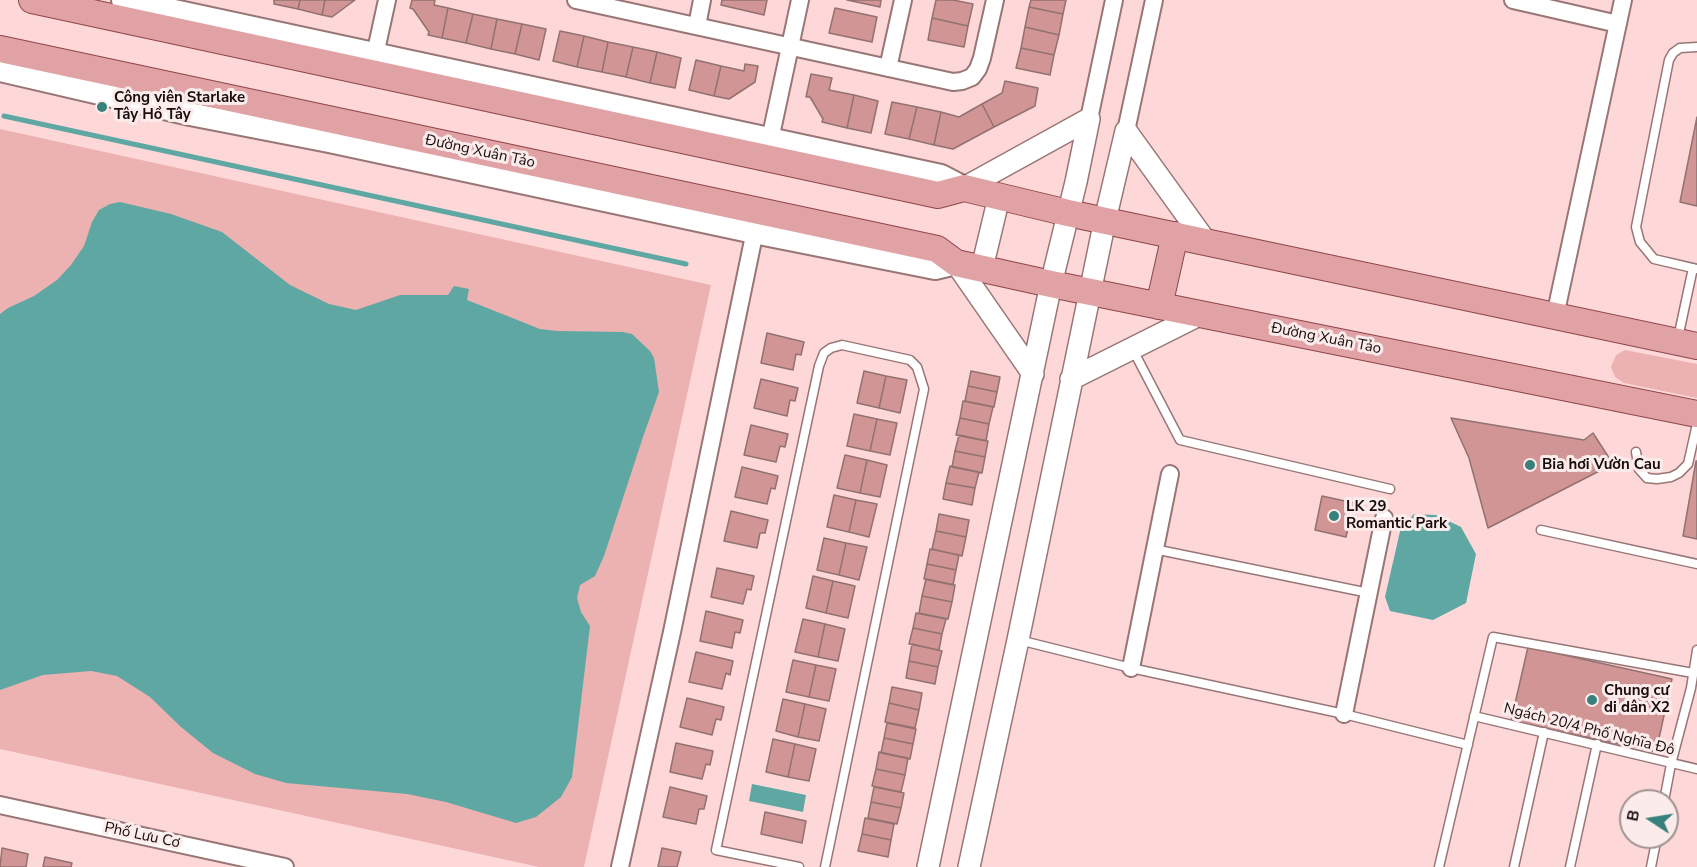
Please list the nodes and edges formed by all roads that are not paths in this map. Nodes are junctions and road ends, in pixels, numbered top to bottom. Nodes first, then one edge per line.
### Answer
1 (32, 0) edge
2 (123, 0) edge
3 (387, 0) edge
4 (576, 0) edge
5 (702, 0) edge
6 (800, 0) edge
7 (903, 0) edge
8 (995, 0) edge
9 (1114, 0) edge
10 (1154, 0) edge
11 (1513, 0) edge
12 (1623, 0) edge
13 (1618, 24) junction
14 (696, 26) junction
15 (790, 46) junction
16 (1697, 47) edge
17 (0, 49) edge
18 (373, 64) junction
19 (888, 68) junction
20 (0, 70) edge
21 (1089, 118) junction
22 (1126, 131) junction
23 (768, 148) junction
24 (964, 188) junction
25 (999, 197) junction
26 (1068, 213) junction
27 (1105, 220) junction
28 (757, 221) junction
29 (1174, 235) junction
30 (1206, 242) junction
31 (956, 263) junction
32 (982, 268) junction
33 (1695, 268) edge
34 (1052, 284) junction
35 (1090, 292) junction
36 (1159, 306) junction
37 (1198, 315) junction
38 (1555, 316) junction
39 (1687, 344) edge
40 (1132, 348) junction
41 (1033, 374) junction
42 (1071, 379) junction
43 (1697, 414) edge
44 (1697, 424) edge
45 (1636, 452) dead end
46 (1170, 474) dead end
47 (1390, 489) dead end
48 (1384, 518) dead end
49 (1541, 530) dead end
50 (1154, 549) junction
51 (1697, 564) edge
52 (1369, 593) junction
53 (1018, 640) junction
54 (1697, 650) edge
55 (1131, 668) junction
56 (1693, 673) junction
57 (1694, 688) edge
58 (1344, 714) junction
59 (1474, 716) junction
60 (1544, 732) junction
61 (1597, 744) junction
62 (1468, 745) junction
63 (1671, 764) junction
64 (1697, 770) edge
65 (1666, 789) edge
66 (0, 805) edge
67 (1655, 849) edge
68 (209, 859) edge
69 (766, 864) edge
70 (285, 867) edge
71 (620, 867) edge
72 (799, 867) edge
73 (825, 867) edge
74 (928, 867) edge
75 (969, 867) edge
76 (1439, 867) edge
77 (1514, 867) edge
78 (1570, 867) edge
79 (1651, 867) edge

1 - 18 main road
2 - 18 main road
3 - 18 street
4 - 14 street
5 - 14 street
6 - 15 street
7 - 19 street
8 - 19 street
9 - 21 street
10 - 22 street
11 - 13 street
12 - 13 street
13 - 38 street
14 - 15 street
15 - 19 street
15 - 23 street
16 - 33 lane
17 - 28 main road, Đường Xuân Tảo
18 - 23 main road
20 - 28 main road, Đường Xuân Tảo
21 - 24 street
21 - 26 street
22 - 27 street
22 - 30 street
23 - 24 main road
24 - 25 main road
25 - 26 main road
25 - 32 street
26 - 27 main road
26 - 34 street
27 - 29 main road
27 - 35 street
28 - 31 main road, Đường Xuân Tảo
28 - 71 street
29 - 30 main road
29 - 36 main road
30 - 38 main road
31 - 32 main road, Đường Xuân Tảo
31 - 41 street
32 - 34 main road, Đường Xuân Tảo
33 - 39 lane
34 - 35 main road, Đường Xuân Tảo
34 - 41 street
35 - 36 main road, Đường Xuân Tảo
35 - 42 street
36 - 37 main road, Đường Xuân Tảo
37 - 40 street
37 - 43 main road, Đường Xuân Tảo
38 - 39 main road
40 - 42 street
40 - 47 lane
41 - 74 street
42 - 53 street
44 - 45 lane
46 - 50 street
48 - 52 street
49 - 51 lane
50 - 52 lane
50 - 55 street
52 - 58 street
53 - 55 lane
53 - 75 street
54 - 56 lane
55 - 58 lane
56 - 57 lane
56 - 59 lane
57 - 63 lane
58 - 62 lane
59 - 60 lane, Ngách 20/4 Phố Nghĩa Đô
59 - 62 lane
60 - 61 lane, Ngách 20/4 Phố Nghĩa Đô
60 - 77 lane
61 - 63 lane, Ngách 20/4 Phố Nghĩa Đô
61 - 78 lane
62 - 76 lane
63 - 64 lane, Ngách 20/4 Phố Nghĩa Đô
63 - 65 lane
66 - 68 street, Phố Lưu Cơ
67 - 79 lane
68 - 70 street, Phố Lưu Cơ
69 - 72 lane
69 - 73 lane

